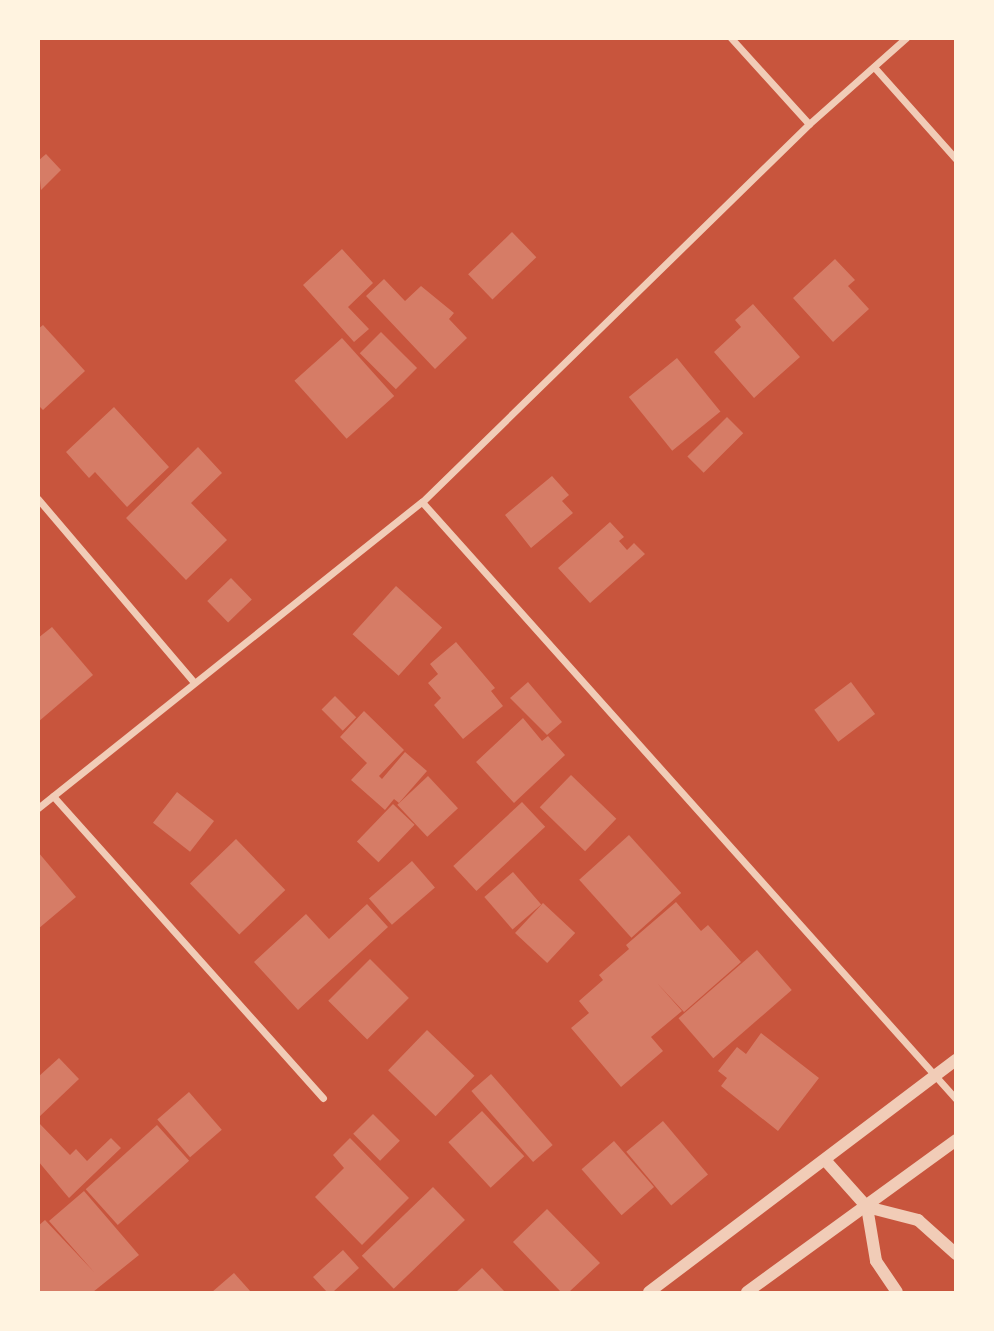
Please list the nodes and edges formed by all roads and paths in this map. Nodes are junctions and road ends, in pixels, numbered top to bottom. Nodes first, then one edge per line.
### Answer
1 (731, 38) edge
2 (906, 38) edge
3 (874, 67) junction
4 (809, 124) junction
5 (956, 159) edge
6 (38, 499) edge
7 (422, 502) junction
8 (193, 681) junction
9 (53, 796) junction
10 (38, 808) edge
11 (956, 1060) edge
12 (935, 1074) junction
13 (323, 1098) dead end
14 (956, 1098) edge
15 (956, 1140) edge
16 (825, 1160) junction
17 (867, 1207) junction
18 (956, 1254) edge
19 (667, 1287) edge
20 (649, 1293) edge
21 (747, 1293) edge
22 (897, 1293) edge

1 - 4 street
2 - 3 street
3 - 4 street
3 - 5 street
4 - 7 street
6 - 8 street
7 - 8 street
7 - 12 street
8 - 9 street
9 - 10 street
9 - 13 street
11 - 12 street
12 - 14 street
12 - 16 street
15 - 17 street
16 - 17 street
16 - 19 street
17 - 18 street
17 - 21 street
17 - 22 street
19 - 20 street

